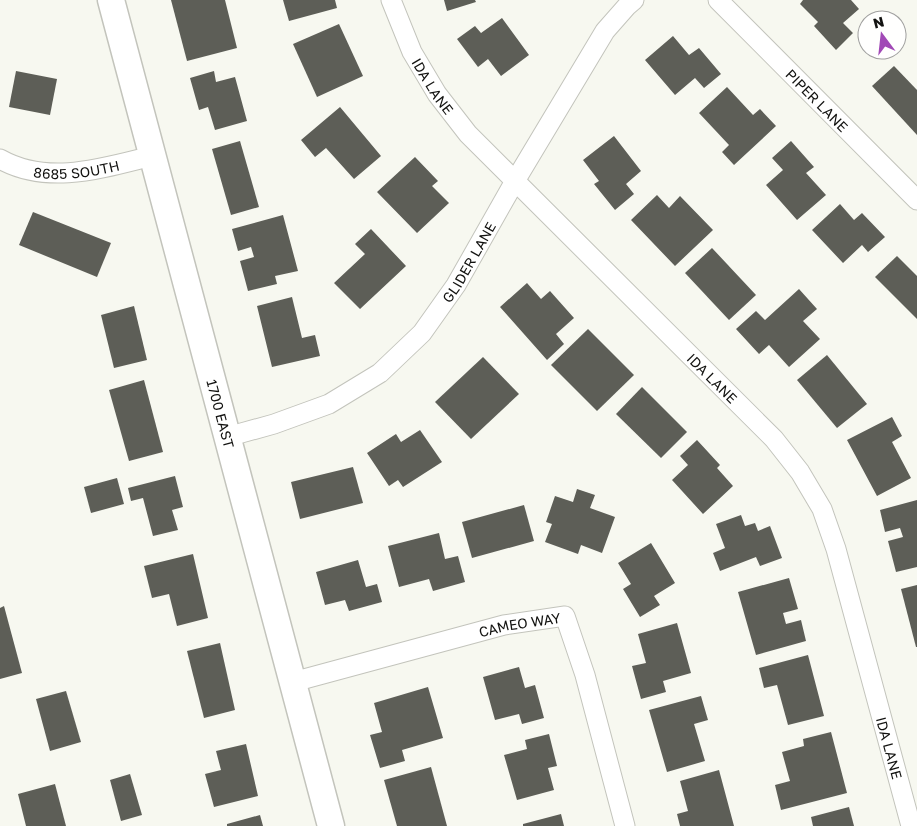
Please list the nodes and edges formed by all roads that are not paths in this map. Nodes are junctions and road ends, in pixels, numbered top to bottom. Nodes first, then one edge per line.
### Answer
1 (111, 0) edge
2 (391, 0) edge
3 (634, 0) edge
4 (718, 0) edge
5 (152, 156) junction
6 (0, 159) edge
7 (515, 181) junction
8 (917, 200) edge
9 (227, 437) junction
10 (293, 682) junction
11 (331, 826) edge
12 (625, 826) edge
13 (911, 826) edge

1 - 5 street, 1700 EAST
2 - 7 street, IDA LANE
3 - 7 street, GLIDER LANE
4 - 8 street, PIPER LANE
5 - 6 street, 8685 SOUTH
5 - 9 street, 1700 EAST
7 - 9 street, GLIDER LANE
7 - 13 street, IDA LANE
9 - 10 street, 1700 EAST
10 - 11 street, 1700 EAST
10 - 12 street, CAMEO WAY

